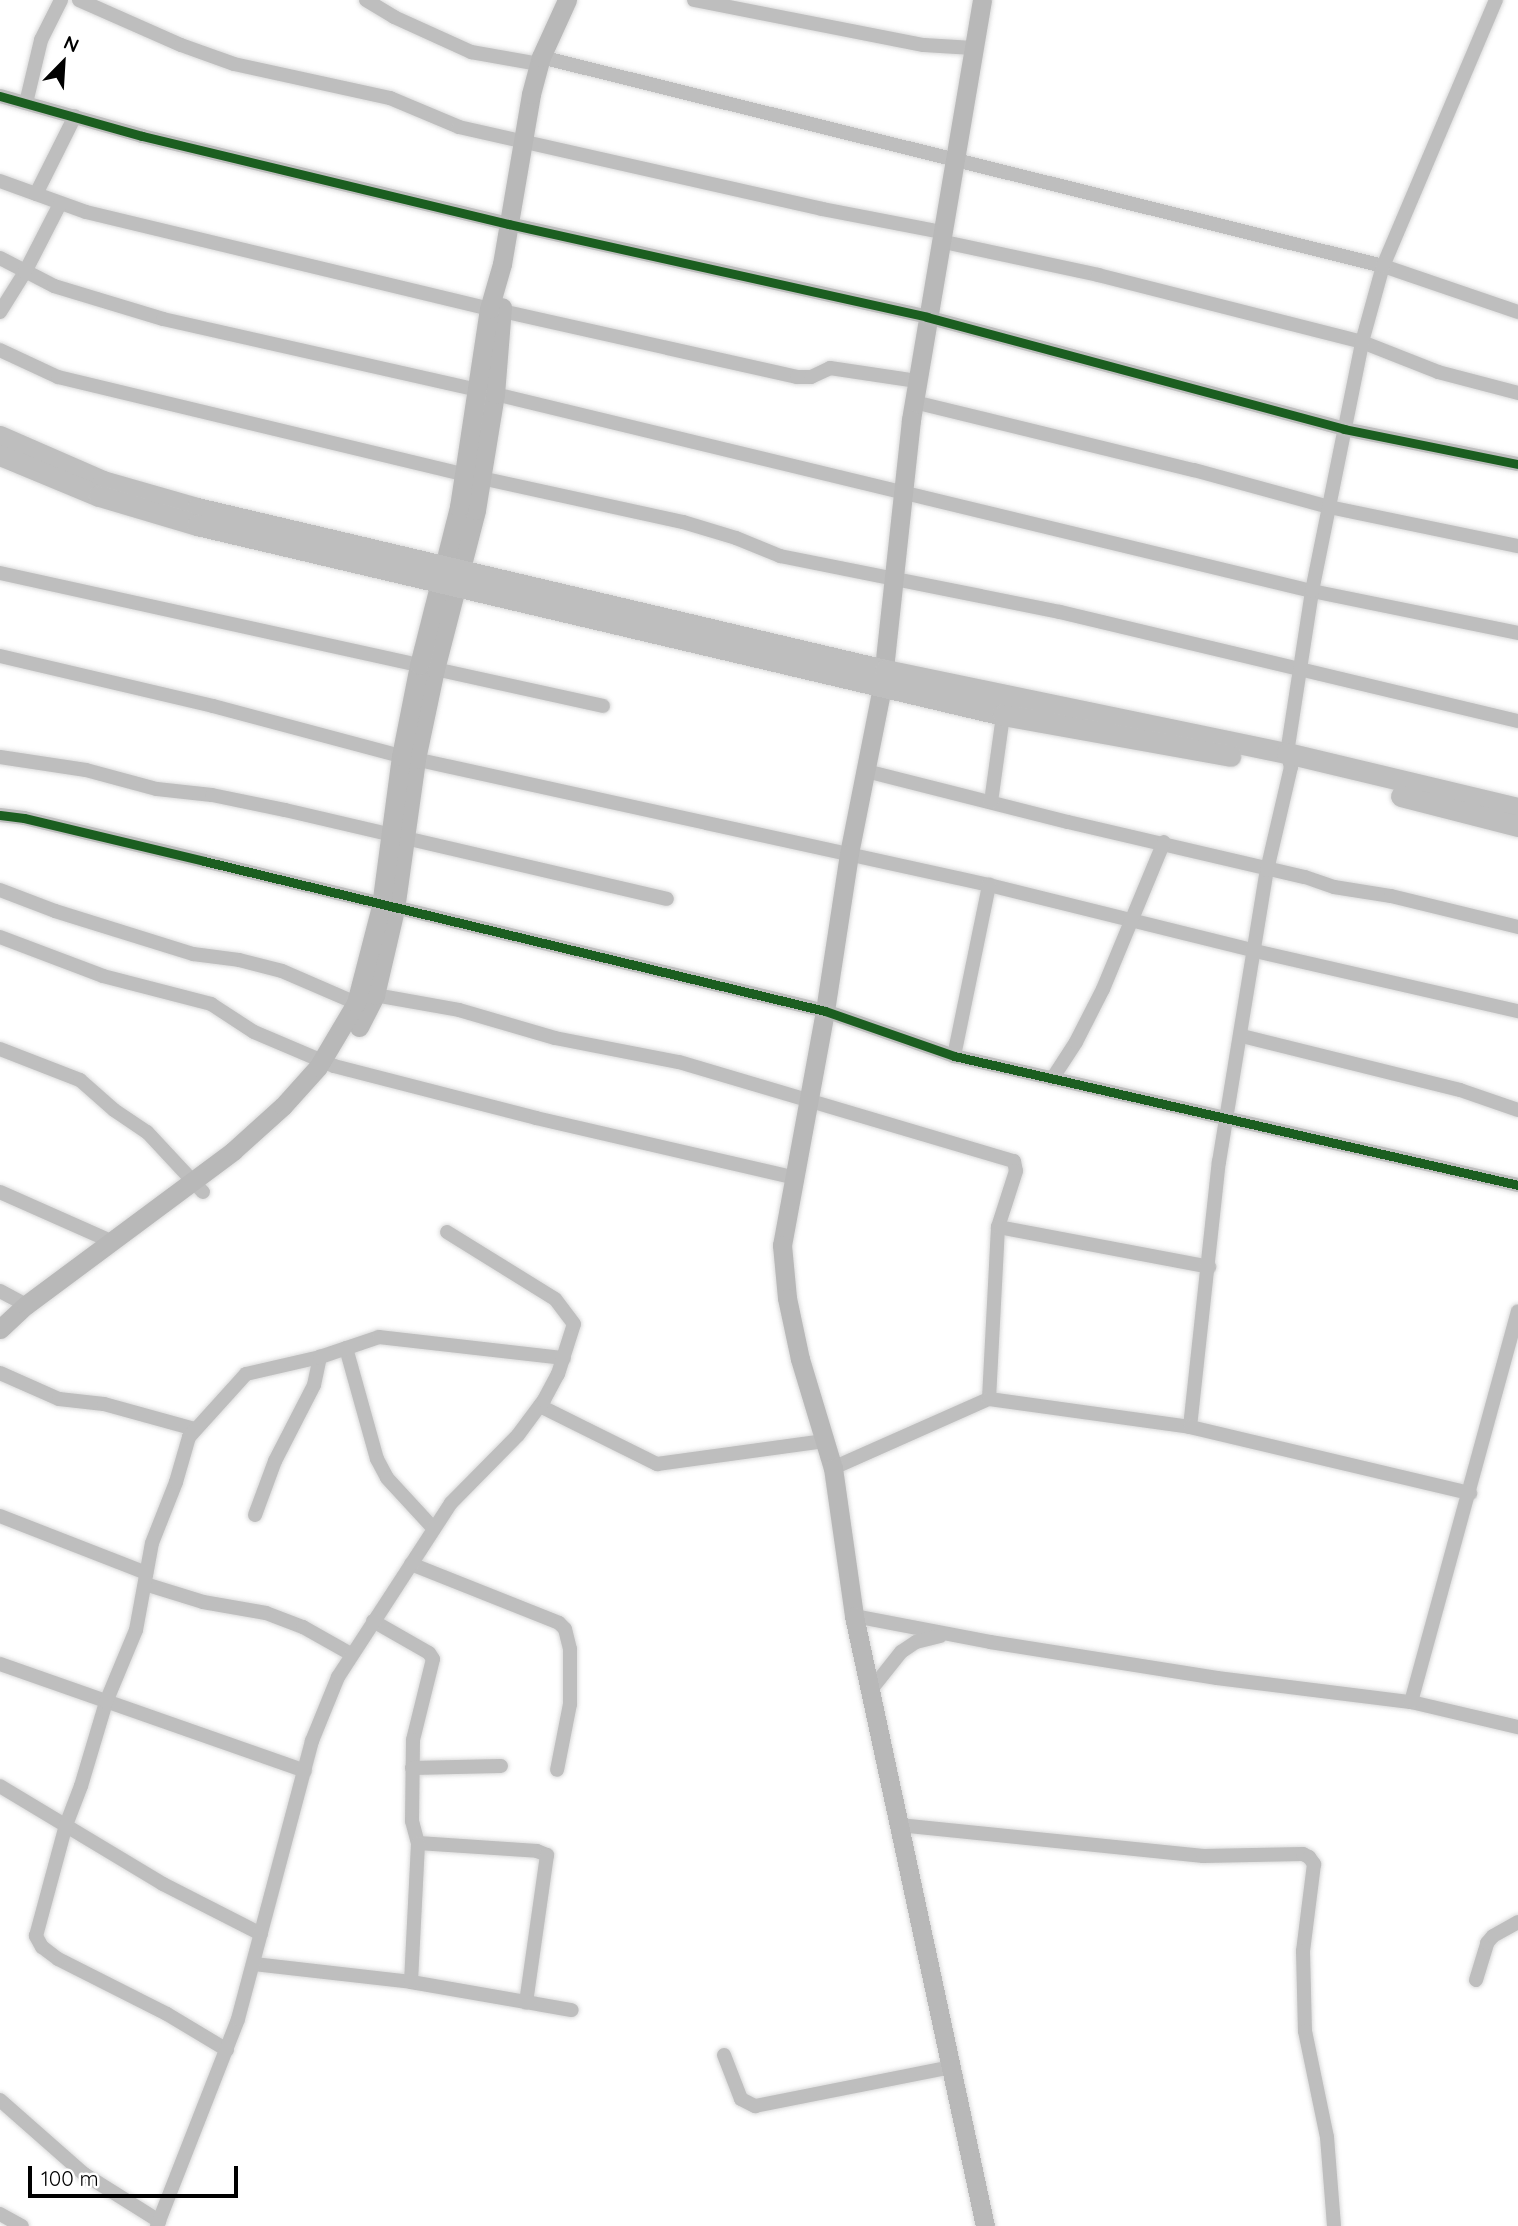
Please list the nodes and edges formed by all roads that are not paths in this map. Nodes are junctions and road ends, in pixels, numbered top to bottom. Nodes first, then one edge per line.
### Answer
1 (61, 0) edge
2 (79, 0) edge
3 (366, 0) edge
4 (567, 0) edge
5 (694, 0) edge
6 (982, 0) edge
7 (1496, 0) edge
8 (973, 48) junction
9 (540, 60) junction
10 (0, 96) edge
11 (26, 103) junction
12 (75, 116) junction
13 (523, 142) junction
14 (954, 159) junction
15 (0, 181) edge
16 (36, 194) junction
17 (60, 204) junction
18 (509, 224) junction
19 (941, 237) junction
20 (0, 258) edge
21 (1383, 266) junction
22 (25, 272) junction
23 (496, 310) junction
24 (0, 312) edge
25 (1518, 312) edge
26 (927, 317) junction
27 (1362, 342) junction
28 (0, 350) edge
29 (917, 381) junction
30 (1517, 389) edge
31 (487, 392) junction
32 (914, 402) junction
33 (1344, 429) junction
34 (0, 436) edge
35 (0, 456) edge
36 (1518, 464) edge
37 (473, 477) junction
38 (903, 490) junction
39 (1329, 507) junction
40 (1518, 546) edge
41 (0, 573) edge
42 (450, 576) junction
43 (893, 579) junction
44 (1312, 590) junction
45 (1518, 633) edge
46 (0, 656) edge
47 (427, 667) junction
48 (1299, 667) junction
49 (883, 678) junction
50 (603, 706) dead end
51 (1003, 715) junction
52 (1518, 720) edge
53 (0, 757) edge
54 (408, 758) junction
55 (1289, 760) junction
56 (866, 771) junction
57 (991, 802) junction
58 (1518, 808) edge
59 (0, 815) edge
60 (1518, 826) edge
61 (396, 836) junction
62 (1164, 842) junction
63 (849, 854) junction
64 (1267, 870) junction
65 (989, 885) junction
66 (0, 890) edge
67 (667, 899) dead end
68 (388, 907) junction
69 (1131, 922) junction
70 (1518, 928) edge
71 (0, 937) edge
72 (1255, 951) junction
73 (376, 995) junction
74 (356, 1003) junction
75 (825, 1011) junction
76 (1518, 1012) edge
77 (1242, 1035) junction
78 (0, 1049) edge
79 (954, 1056) junction
80 (328, 1063) junction
81 (1052, 1079) junction
82 (809, 1098) junction
83 (1518, 1110) edge
84 (1226, 1120) junction
85 (792, 1177) junction
86 (1518, 1185) edge
87 (199, 1187) junction
88 (0, 1192) edge
89 (998, 1227) junction
90 (447, 1232) dead end
91 (113, 1242) junction
92 (1209, 1267) junction
93 (0, 1291) edge
94 (26, 1305) junction
95 (1518, 1311) edge
96 (0, 1329) edge
97 (0, 1344) edge
98 (346, 1348) junction
99 (320, 1357) junction
100 (564, 1358) junction
101 (0, 1373) edge
102 (989, 1399) junction
103 (540, 1406) junction
104 (1190, 1427) junction
105 (195, 1429) junction
106 (826, 1441) junction
107 (833, 1468) junction
108 (1469, 1493) junction
109 (0, 1516) edge
110 (255, 1516) dead end
111 (434, 1529) junction
112 (411, 1564) junction
113 (145, 1578) junction
114 (854, 1616) junction
115 (373, 1621) junction
116 (945, 1634) junction
117 (351, 1654) junction
118 (0, 1664) edge
119 (870, 1692) junction
120 (106, 1702) junction
121 (1411, 1702) junction
122 (1518, 1727) edge
123 (501, 1766) dead end
124 (412, 1768) junction
125 (557, 1770) dead end
126 (304, 1771) junction
127 (0, 1786) edge
128 (66, 1825) junction
129 (899, 1825) junction
130 (418, 1843) junction
131 (1518, 1923) edge
132 (261, 1934) junction
133 (254, 1964) junction
134 (1476, 1980) dead end
135 (411, 1982) junction
136 (526, 2003) junction
137 (572, 2010) dead end
138 (227, 2050) junction
139 (724, 2055) dead end
140 (953, 2067) junction
141 (0, 2100) edge
142 (0, 2214) edge
143 (158, 2224) edge
144 (22, 2226) edge
145 (985, 2226) edge
146 (1334, 2226) edge

1 - 11 street
2 - 13 street
3 - 9 street
4 - 9 main road
5 - 8 street
6 - 8 main road
7 - 21 street
8 - 14 main road
9 - 13 main road
9 - 14 street
10 - 11 street
11 - 12 street
12 - 16 street
12 - 18 street
13 - 18 main road
13 - 19 street
14 - 19 main road
14 - 21 street
15 - 16 street
16 - 17 street
17 - 22 street
17 - 23 street
18 - 23 main road
18 - 26 street
19 - 26 main road
19 - 27 street
20 - 22 street
21 - 25 street
21 - 27 street
22 - 24 street
22 - 31 street
23 - 29 street
23 - 31 main road
26 - 29 main road
26 - 33 street
27 - 30 street
27 - 33 street
28 - 37 street
29 - 32 main road
31 - 37 main road
31 - 38 street
32 - 38 main road
32 - 39 street
33 - 36 street
33 - 39 street
34 - 42 main road
35 - 42 main road
37 - 42 main road
37 - 43 street
38 - 43 main road
38 - 44 street
39 - 40 street
39 - 44 street
41 - 47 street
42 - 47 main road
42 - 49 main road
43 - 48 street
43 - 49 main road
44 - 45 street
44 - 48 street
46 - 54 street
47 - 50 street
47 - 54 main road
48 - 52 street
48 - 55 street
49 - 51 main road
49 - 55 main road
49 - 56 main road
51 - 55 main road
51 - 57 street
53 - 61 street
54 - 61 main road
54 - 63 street
55 - 58 main road
55 - 60 main road
55 - 64 street
56 - 57 street
56 - 63 main road
57 - 62 street
59 - 68 street
61 - 67 street
61 - 68 main road
62 - 64 street
62 - 69 street
63 - 65 street
63 - 75 main road
64 - 70 street
64 - 72 street
65 - 69 street
65 - 79 street
66 - 74 street
68 - 73 main road
68 - 74 main road
68 - 75 street
69 - 72 street
69 - 81 street
71 - 80 street
72 - 76 street
72 - 77 street
73 - 80 main road
73 - 82 street
74 - 80 main road
75 - 79 street
75 - 82 main road
77 - 83 street
77 - 84 street
78 - 87 street
79 - 81 street
80 - 85 street
80 - 87 main road
81 - 84 street
82 - 85 main road
82 - 89 street
84 - 86 street
84 - 92 street
85 - 106 main road
87 - 91 main road
87 - 97 main road
88 - 91 street
89 - 92 street
89 - 102 street
90 - 100 street
91 - 94 main road
92 - 104 street
93 - 94 street
94 - 96 main road
95 - 108 street
98 - 99 street
98 - 100 street
98 - 111 street
99 - 105 street
99 - 110 street
100 - 103 street
101 - 105 street
102 - 104 street
102 - 107 street
103 - 106 street
103 - 111 street
104 - 108 street
105 - 113 street
106 - 107 main road
107 - 114 main road
108 - 121 street
109 - 113 street
111 - 112 street
112 - 115 street
112 - 125 street
113 - 117 street
113 - 120 street
114 - 116 street
114 - 119 main road
115 - 117 street
115 - 124 street
116 - 119 street
116 - 121 street
117 - 126 street
118 - 120 street
119 - 129 main road
120 - 126 street
120 - 128 street
121 - 122 street
123 - 124 street
124 - 130 street
126 - 132 street
127 - 128 street
128 - 132 street
128 - 138 street
129 - 140 main road
129 - 146 street
130 - 135 street
130 - 136 street
131 - 134 street
132 - 133 street
133 - 135 street
133 - 138 street
135 - 136 street
136 - 137 street
138 - 143 street
139 - 140 street
140 - 145 main road
141 - 143 street
142 - 144 street

